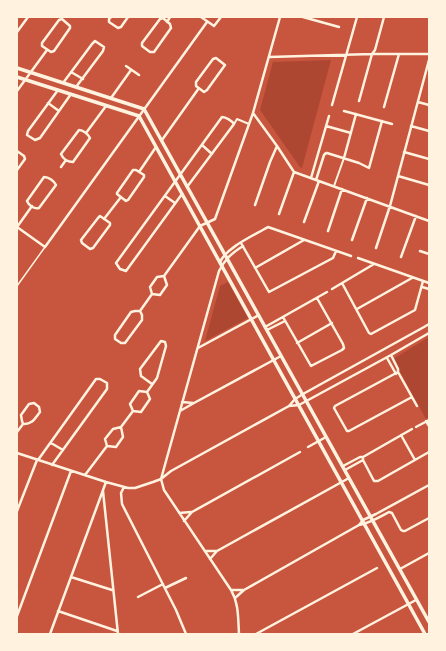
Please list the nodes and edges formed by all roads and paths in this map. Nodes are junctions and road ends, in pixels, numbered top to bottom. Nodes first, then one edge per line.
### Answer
1 (28, 17) edge
2 (111, 17) edge
3 (128, 17) edge
4 (170, 17) edge
5 (201, 17) edge
6 (221, 17) edge
7 (280, 17) edge
8 (303, 17) edge
9 (358, 17) edge
10 (384, 17) edge
11 (167, 22) junction
12 (207, 22) junction
13 (339, 27) dead end
14 (17, 32) edge
15 (47, 50) junction
16 (372, 54) junction
17 (399, 54) junction
18 (429, 54) edge
19 (346, 55) junction
20 (269, 57) junction
21 (429, 60) edge
22 (126, 66) dead end
23 (17, 68) edge
24 (131, 70) junction
25 (71, 72) junction
26 (30, 73) junction
27 (139, 75) dead end
28 (17, 77) edge
29 (424, 77) junction
30 (83, 78) junction
31 (429, 78) edge
32 (25, 79) junction
33 (63, 83) junction
34 (76, 87) junction
35 (199, 88) junction
36 (58, 90) junction
37 (17, 91) edge
38 (71, 94) junction
39 (111, 98) junction
40 (359, 100) dead end
41 (418, 102) junction
42 (48, 103) junction
43 (106, 105) junction
44 (332, 105) dead end
45 (429, 105) edge
46 (384, 107) dead end
47 (144, 109) junction
48 (59, 111) junction
49 (344, 111) dead end
50 (253, 113) junction
51 (356, 114) junction
52 (139, 116) junction
53 (329, 116) dead end
54 (382, 121) junction
55 (234, 124) junction
56 (249, 124) junction
57 (392, 124) dead end
58 (326, 126) junction
59 (411, 126) junction
60 (429, 131) edge
61 (86, 133) junction
62 (351, 133) junction
63 (162, 140) junction
64 (202, 145) junction
65 (277, 146) junction
66 (157, 147) junction
67 (17, 151) edge
68 (404, 152) junction
69 (212, 154) junction
70 (344, 158) junction
71 (429, 159) edge
72 (66, 160) junction
73 (61, 167) dead end
74 (17, 170) edge
75 (139, 172) junction
76 (294, 172) junction
77 (180, 174) junction
78 (54, 176) dead end
79 (398, 176) junction
80 (311, 178) junction
81 (51, 180) junction
82 (318, 180) junction
83 (176, 181) junction
84 (429, 185) edge
85 (334, 186) junction
86 (188, 187) junction
87 (342, 189) junction
88 (182, 194) junction
89 (165, 196) junction
90 (121, 197) junction
91 (367, 198) junction
92 (175, 204) junction
93 (255, 205) dead end
94 (32, 206) junction
95 (390, 206) junction
96 (279, 214) dead end
97 (416, 216) junction
98 (104, 219) junction
99 (429, 221) edge
100 (304, 222) dead end
101 (207, 223) junction
102 (200, 226) junction
103 (17, 227) edge
104 (328, 231) dead end
105 (304, 240) junction
106 (352, 240) dead end
107 (241, 243) junction
108 (243, 246) junction
109 (45, 247) junction
110 (376, 248) dead end
111 (336, 251) junction
112 (420, 251) dead end
113 (429, 254) edge
114 (226, 256) junction
115 (352, 256) dead end
116 (401, 257) dead end
117 (358, 258) dead end
118 (221, 263) junction
119 (375, 264) junction
120 (255, 268) junction
121 (164, 276) junction
122 (412, 277) junction
123 (423, 281) junction
124 (342, 283) junction
125 (429, 283) edge
126 (17, 286) edge
127 (422, 287) junction
128 (332, 289) dead end
129 (429, 289) edge
130 (327, 292) dead end
131 (152, 294) junction
132 (317, 298) junction
133 (357, 310) junction
134 (140, 311) junction
135 (259, 315) junction
136 (283, 317) junction
137 (252, 319) junction
138 (285, 321) junction
139 (332, 323) junction
140 (429, 324) edge
141 (266, 329) junction
142 (429, 333) edge
143 (297, 343) junction
144 (197, 349) junction
145 (391, 355) junction
146 (281, 356) junction
147 (387, 358) junction
148 (274, 360) junction
149 (397, 373) junction
150 (152, 384) junction
151 (147, 392) junction
152 (303, 394) junction
153 (412, 397) junction
154 (296, 399) junction
155 (306, 401) junction
156 (182, 402) junction
157 (194, 403) junction
158 (299, 404) junction
159 (289, 406) junction
160 (417, 406) dead end
161 (133, 411) junction
162 (179, 412) junction
163 (428, 421) edge
164 (24, 424) junction
165 (429, 426) edge
166 (416, 427) dead end
167 (121, 428) junction
168 (412, 429) dead end
169 (17, 432) edge
170 (401, 435) junction
171 (326, 437) junction
172 (319, 441) junction
173 (51, 443) junction
174 (107, 446) junction
175 (308, 447) dead end
176 (63, 450) junction
177 (300, 452) dead end
178 (429, 452) edge
179 (17, 453) edge
180 (362, 457) junction
181 (38, 460) junction
182 (363, 460) junction
183 (415, 460) junction
184 (52, 464) junction
185 (344, 468) junction
186 (71, 471) junction
187 (86, 475) junction
188 (161, 478) junction
189 (349, 478) junction
190 (106, 482) junction
191 (342, 482) junction
192 (429, 485) edge
193 (124, 487) junction
194 (103, 490) junction
195 (17, 512) edge
196 (192, 512) junction
197 (179, 513) junction
198 (429, 518) edge
199 (372, 519) junction
200 (184, 521) junction
201 (364, 522) junction
202 (217, 551) junction
203 (204, 552) junction
204 (429, 553) edge
205 (210, 559) junction
206 (378, 568) dead end
207 (400, 569) junction
208 (71, 577) junction
209 (186, 578) dead end
210 (163, 584) junction
211 (165, 588) junction
212 (113, 590) junction
213 (231, 590) junction
214 (244, 590) junction
215 (138, 597) dead end
216 (235, 598) junction
217 (416, 600) junction
218 (409, 604) junction
219 (58, 611) junction
220 (17, 616) edge
221 (429, 622) edge
222 (117, 632) edge
223 (50, 634) edge
224 (186, 634) edge
225 (239, 634) edge
226 (256, 634) edge
227 (354, 634) edge
228 (425, 634) edge

1 - 14 street
2 - 3 street
4 - 11 street
5 - 12 street
6 - 12 street
7 - 20 street
8 - 13 street
9 - 19 street
10 - 16 street
11 - 11 street
12 - 47 street
15 - 15 street
15 - 26 street
16 - 17 street
16 - 19 street
16 - 40 street
17 - 18 street
17 - 46 street
19 - 20 street
19 - 44 street
20 - 50 street
21 - 29 street
22 - 24 street
23 - 26 street
24 - 27 street
24 - 39 street
25 - 30 street
25 - 30 street
25 - 33 street
26 - 32 street
26 - 33 street
28 - 32 street
29 - 31 street
29 - 41 street
30 - 34 street
32 - 36 street
32 - 37 street
33 - 34 street
34 - 39 street
35 - 35 street
35 - 63 street
36 - 38 street
36 - 42 street
38 - 43 street
38 - 48 street
39 - 47 street
41 - 45 street
41 - 59 street
42 - 48 street
42 - 48 street
43 - 52 street
43 - 61 street
47 - 52 street
47 - 63 street
49 - 51 street
50 - 56 street
50 - 65 street
51 - 54 street
51 - 62 street
52 - 66 street
52 - 109 street
53 - 58 street
54 - 57 street
54 - 70 street
55 - 56 street
55 - 64 street
55 - 69 street
56 - 101 street
58 - 62 street
58 - 80 street
59 - 60 street
59 - 68 street
61 - 72 street
61 - 72 street
62 - 70 street
63 - 77 street
64 - 69 street
64 - 77 street
65 - 76 street
65 - 93 street
66 - 75 street
66 - 83 street
67 - 74 street
68 - 71 street
68 - 79 street
69 - 86 street
70 - 82 street
70 - 85 street
72 - 73 street
75 - 90 street
75 - 90 street
76 - 80 street
76 - 96 street
77 - 83 street
77 - 86 street
78 - 81 street
79 - 84 street
79 - 95 street
80 - 82 street
81 - 94 street
81 - 94 street
82 - 85 street
82 - 100 street
83 - 88 street
83 - 89 street
85 - 87 street
86 - 101 street
87 - 91 street
87 - 104 street
88 - 92 street
88 - 102 street
89 - 92 street
89 - 92 street
90 - 98 street
91 - 95 street
91 - 106 street
94 - 103 street
95 - 97 street
95 - 110 street
97 - 99 street
97 - 116 street
98 - 98 street
101 - 102 street
101 - 114 street
102 - 118 street
102 - 121 street
103 - 109 street
105 - 107 street
105 - 111 street
105 - 120 street
107 - 108 street
107 - 114 street
108 - 114 street
108 - 120 street
109 - 126 lane
111 - 115 street
111 - 120 street
112 - 113 street
114 - 118 street
114 - 135 street
117 - 119 street
118 - 137 street
118 - 144 street
119 - 122 street
119 - 124 street
121 - 131 street
121 - 131 street
122 - 123 street
122 - 133 street
123 - 125 street
123 - 127 street
124 - 128 street
124 - 133 street
127 - 129 street
127 - 133 street
130 - 132 street
131 - 134 street
132 - 136 street
132 - 139 street
134 - 134 street
135 - 137 street
135 - 141 street
136 - 138 street
136 - 141 street
137 - 144 street
137 - 148 street
138 - 141 street
138 - 143 street
139 - 143 street
139 - 143 street
140 - 152 street
141 - 146 street
142 - 145 street
144 - 156 street
145 - 147 street
145 - 149 street
146 - 148 street
146 - 152 street
147 - 149 street
147 - 155 street
148 - 154 street
148 - 157 street
149 - 153 street
149 - 153 street
150 - 150 street
150 - 151 street
151 - 161 street
151 - 161 street
152 - 154 street
152 - 155 street
153 - 160 street
154 - 158 street
154 - 159 street
155 - 158 street
155 - 171 street
156 - 157 street
156 - 162 street
157 - 162 street
158 - 159 street
158 - 172 street
159 - 188 street
161 - 167 street
162 - 188 street
163 - 165 street
163 - 166 street
164 - 164 street
164 - 169 street
167 - 174 street
167 - 174 street
168 - 170 street
170 - 180 street
170 - 183 street
171 - 172 street
171 - 185 street
172 - 175 street
172 - 191 street
173 - 176 street
173 - 176 street
173 - 181 street
174 - 187 street
176 - 184 street
177 - 196 street
178 - 183 street
179 - 181 street
180 - 182 street
180 - 185 street
181 - 184 street
181 - 195 street
182 - 183 street
182 - 185 street
184 - 186 street
185 - 189 street
186 - 187 street
186 - 220 street
187 - 190 street
188 - 193 street
188 - 197 street
189 - 191 street
189 - 199 street
190 - 193 street
190 - 194 street
191 - 201 street
191 - 202 street
192 - 199 street
193 - 210 street
194 - 208 street
194 - 212 street
196 - 197 street
196 - 200 street
197 - 200 street
198 - 199 street
199 - 201 street
199 - 207 street
200 - 203 street
201 - 214 street
201 - 218 street
202 - 203 street
202 - 205 street
203 - 205 street
204 - 207 street
205 - 213 street
206 - 226 street
207 - 217 street
208 - 212 street
208 - 219 street
209 - 211 street
210 - 211 street
210 - 215 street
211 - 224 street
212 - 222 street
213 - 214 street
213 - 216 street
214 - 216 street
216 - 225 street
217 - 218 street
217 - 221 street
218 - 227 street
218 - 228 street
219 - 222 street
219 - 223 street

